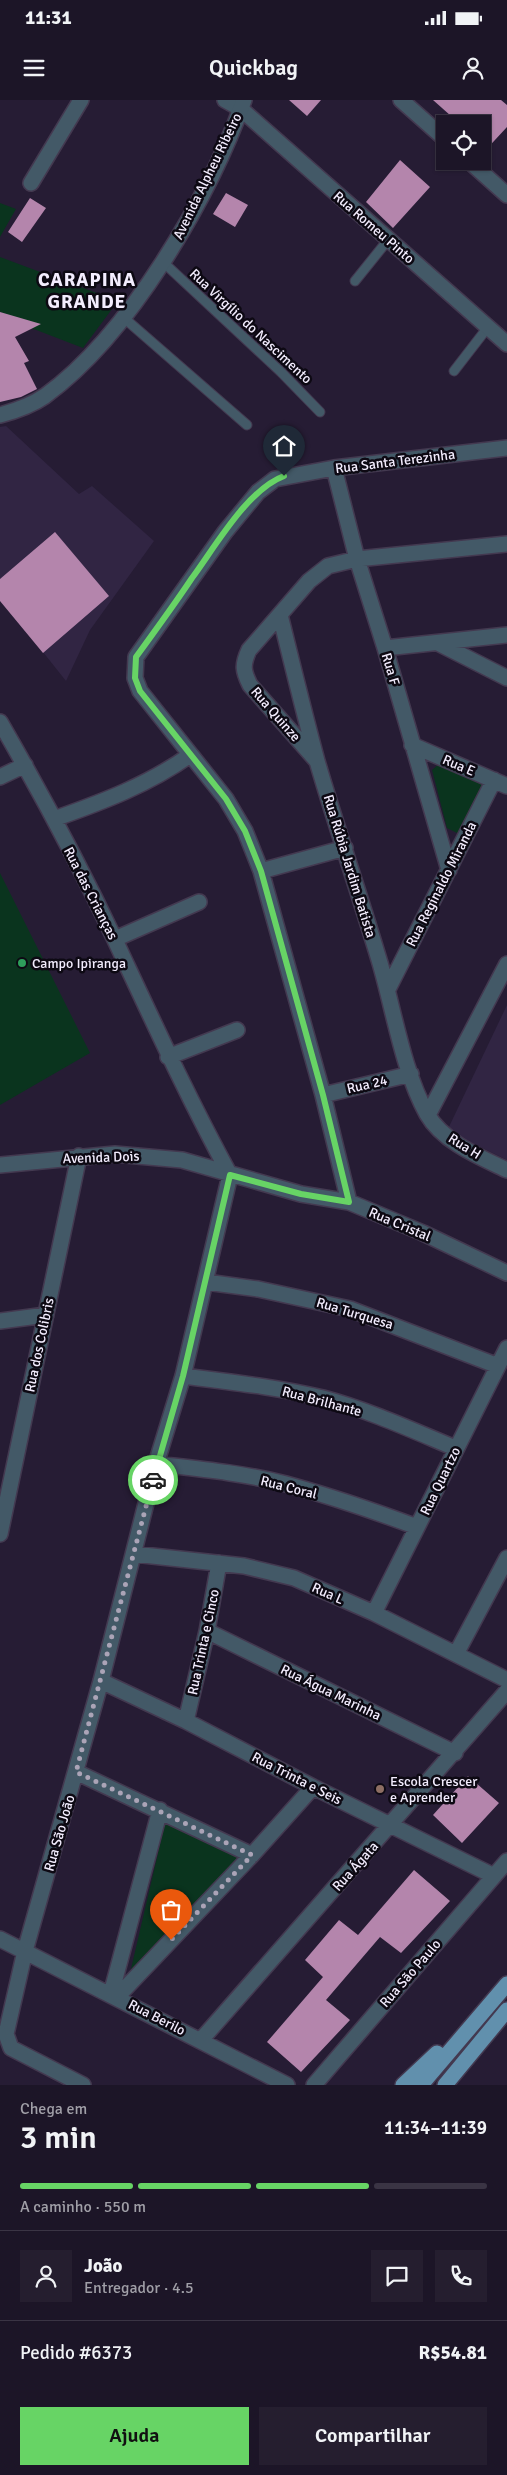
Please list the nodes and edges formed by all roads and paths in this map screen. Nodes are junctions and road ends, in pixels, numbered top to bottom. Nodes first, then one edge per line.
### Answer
1 (81, 100) edge
2 (226, 100) edge
3 (404, 101) edge
4 (242, 104) edge
5 (436, 131) edge
6 (479, 170) edge
7 (31, 183) dead end
8 (507, 195) edge
9 (388, 240) junction
10 (163, 262) junction
11 (356, 281) dead end
12 (123, 317) junction
13 (488, 327) junction
14 (507, 344) edge
15 (454, 370) dead end
16 (320, 412) dead end
17 (0, 415) edge
18 (247, 426) dead end
19 (507, 448) edge
20 (334, 468) junction
21 (507, 544) edge
22 (357, 559) junction
23 (280, 615) junction
24 (507, 636) edge
25 (438, 643) junction
26 (385, 648) junction
27 (507, 678) edge
28 (0, 722) edge
29 (412, 745) junction
30 (190, 756) junction
31 (318, 762) junction
32 (25, 765) junction
33 (0, 777) edge
34 (501, 783) edge
35 (54, 819) junction
36 (346, 848) junction
37 (449, 870) junction
38 (261, 871) junction
39 (199, 902) dead end
40 (115, 940) junction
41 (507, 964) edge
42 (388, 989) junction
43 (237, 1030) dead end
44 (168, 1057) junction
45 (411, 1074) junction
46 (323, 1095) junction
47 (428, 1115) junction
48 (78, 1156) junction
49 (0, 1165) edge
50 (507, 1170) edge
51 (230, 1175) junction
52 (349, 1202) junction
53 (507, 1273) edge
54 (206, 1282) junction
55 (46, 1316) junction
56 (0, 1322) edge
57 (507, 1348) edge
58 (498, 1366) junction
59 (183, 1376) junction
60 (456, 1448) junction
61 (156, 1464) junction
62 (417, 1526) junction
63 (0, 1534) edge
64 (134, 1554) junction
65 (507, 1558) edge
66 (219, 1564) junction
67 (374, 1613) junction
68 (207, 1631) junction
69 (456, 1654) junction
70 (507, 1680) edge
71 (101, 1681) junction
72 (507, 1691) edge
73 (186, 1721) junction
74 (455, 1753) junction
75 (76, 1772) junction
76 (313, 1787) junction
77 (160, 1810) junction
78 (391, 1825) junction
79 (252, 1855) junction
80 (507, 1861) edge
81 (494, 1876) junction
82 (0, 1939) edge
83 (26, 1951) junction
84 (507, 1984) edge
85 (114, 1995) junction
86 (491, 2003) junction
87 (507, 2010) edge
88 (201, 2040) junction
89 (83, 2085) edge
90 (287, 2085) edge
91 (314, 2085) edge
92 (403, 2085) edge
93 (421, 2085) edge
94 (445, 2085) edge

1 - 7 street
2 - 4 street, Rua Romeu Pinto
3 - 5 street
4 - 9 street, Rua Romeu Pinto
4 - 10 street, Avenida Alpheu Ribeiro
6 - 8 street
9 - 11 lane
9 - 13 street, Rua Romeu Pinto
10 - 12 street, Avenida Alpheu Ribeiro
10 - 16 lane, Rua Virgílio do Nascimento
12 - 17 street, Avenida Alpheu Ribeiro
12 - 18 lane
13 - 14 street, Rua Romeu Pinto
13 - 15 lane
19 - 20 street, Rua Santa Terezinha
20 - 22 street, Rua F
20 - 30 street, Rua Santa Terezinha
21 - 22 street
22 - 23 street
22 - 26 street, Rua F
23 - 31 street, Rua Rúbia Jardim Batista
23 - 31 street, Rua Quinze
24 - 25 street
25 - 26 street
25 - 27 street
26 - 29 street, Rua F
28 - 32 street, Rua das Crianças
29 - 34 street, Rua E
29 - 37 street, Rua F
30 - 35 street
30 - 38 street
31 - 36 street, Rua Rúbia Jardim Batista
32 - 33 street
32 - 35 street, Rua das Crianças
34 - 37 street, Rua Reginaldo Miranda
35 - 40 street, Rua das Crianças
36 - 38 street
36 - 42 street, Rua Rúbia Jardim Batista
37 - 42 street, Rua Reginaldo Miranda
38 - 46 street
39 - 40 street
40 - 44 street, Rua das Crianças
41 - 47 street
42 - 45 street, Rua Rúbia Jardim Batista
43 - 44 street
44 - 51 street, Rua das Crianças
45 - 46 street, Rua 24
45 - 47 street, Rua Rúbia Jardim Batista
46 - 52 street
47 - 50 street, Rua H
48 - 49 street, Avenida Dois
48 - 51 street, Avenida Dois
48 - 55 street, Rua dos Colibris
51 - 52 street, Rua Cristal
51 - 54 street, Rua São João
52 - 53 street, Rua Cristal
54 - 58 street, Rua Turquesa
54 - 59 street, Rua São João
55 - 56 street
55 - 63 street, Rua dos Colibris
57 - 58 street, Rua Quartzo
58 - 60 street, Rua Quartzo
59 - 60 street, Rua Brilhante
59 - 61 street, Rua São João
60 - 62 street, Rua Quartzo
61 - 62 street, Rua Coral
61 - 64 street, Rua São João
62 - 67 street, Rua Quartzo
64 - 66 street, Rua L
64 - 71 street, Rua São João
65 - 69 street
66 - 67 street, Rua L
66 - 68 street, Rua Trinta e Cinco
67 - 69 street, Rua L
68 - 73 street, Rua Trinta e Cinco
68 - 74 street, Rua Água Marinha
69 - 70 street, Rua L
71 - 73 street, Rua Trinta e Seis
71 - 75 street, Rua São João
72 - 74 street, Rua Ágata
73 - 76 street, Rua Trinta e Seis
74 - 78 street, Rua Ágata
75 - 77 street
75 - 83 street, Rua São João
76 - 78 street, Rua Trinta e Seis
76 - 79 street
77 - 79 street
77 - 85 street
78 - 81 street, Rua Trinta e Seis
78 - 88 street, Rua Ágata
79 - 85 street
80 - 81 street, Rua São Paulo
81 - 91 street, Rua São Paulo
82 - 83 street, Rua Berilo
83 - 85 street, Rua Berilo
83 - 89 street, Rua São João
84 - 86 main road
85 - 88 street, Rua Berilo
86 - 92 main road
86 - 93 main road
87 - 94 main road
88 - 90 street, Rua Berilo

